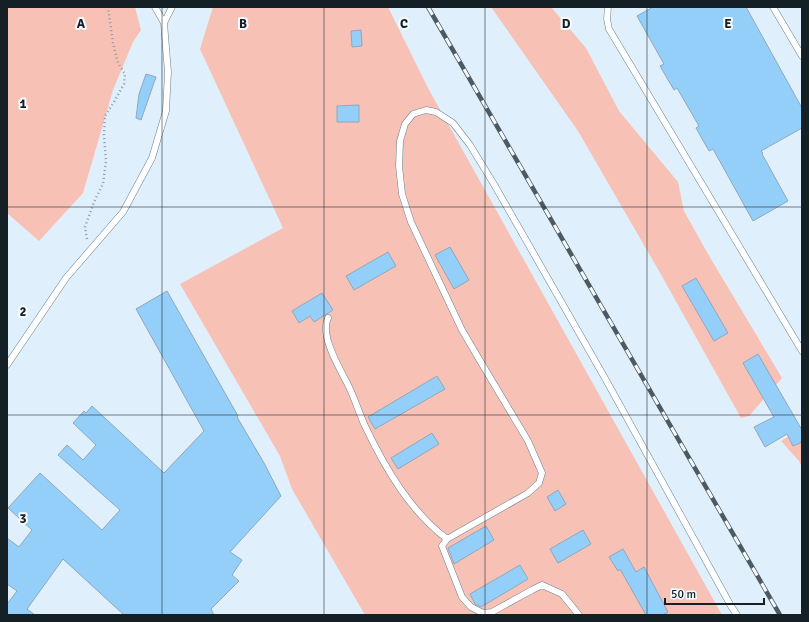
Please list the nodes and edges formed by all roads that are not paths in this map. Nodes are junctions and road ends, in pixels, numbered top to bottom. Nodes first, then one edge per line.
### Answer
1 (155, 7) edge
2 (172, 7) edge
3 (608, 7) edge
4 (773, 7) edge
5 (164, 23) junction
6 (802, 56) edge
7 (328, 318) dead end
8 (802, 351) edge
9 (7, 365) edge
10 (447, 539) junction
11 (578, 615) edge
12 (737, 615) edge

1 - 5 lane
2 - 5 lane
3 - 8 lane
4 - 6 lane
5 - 9 lane
7 - 10 lane
10 - 11 lane
10 - 12 lane

